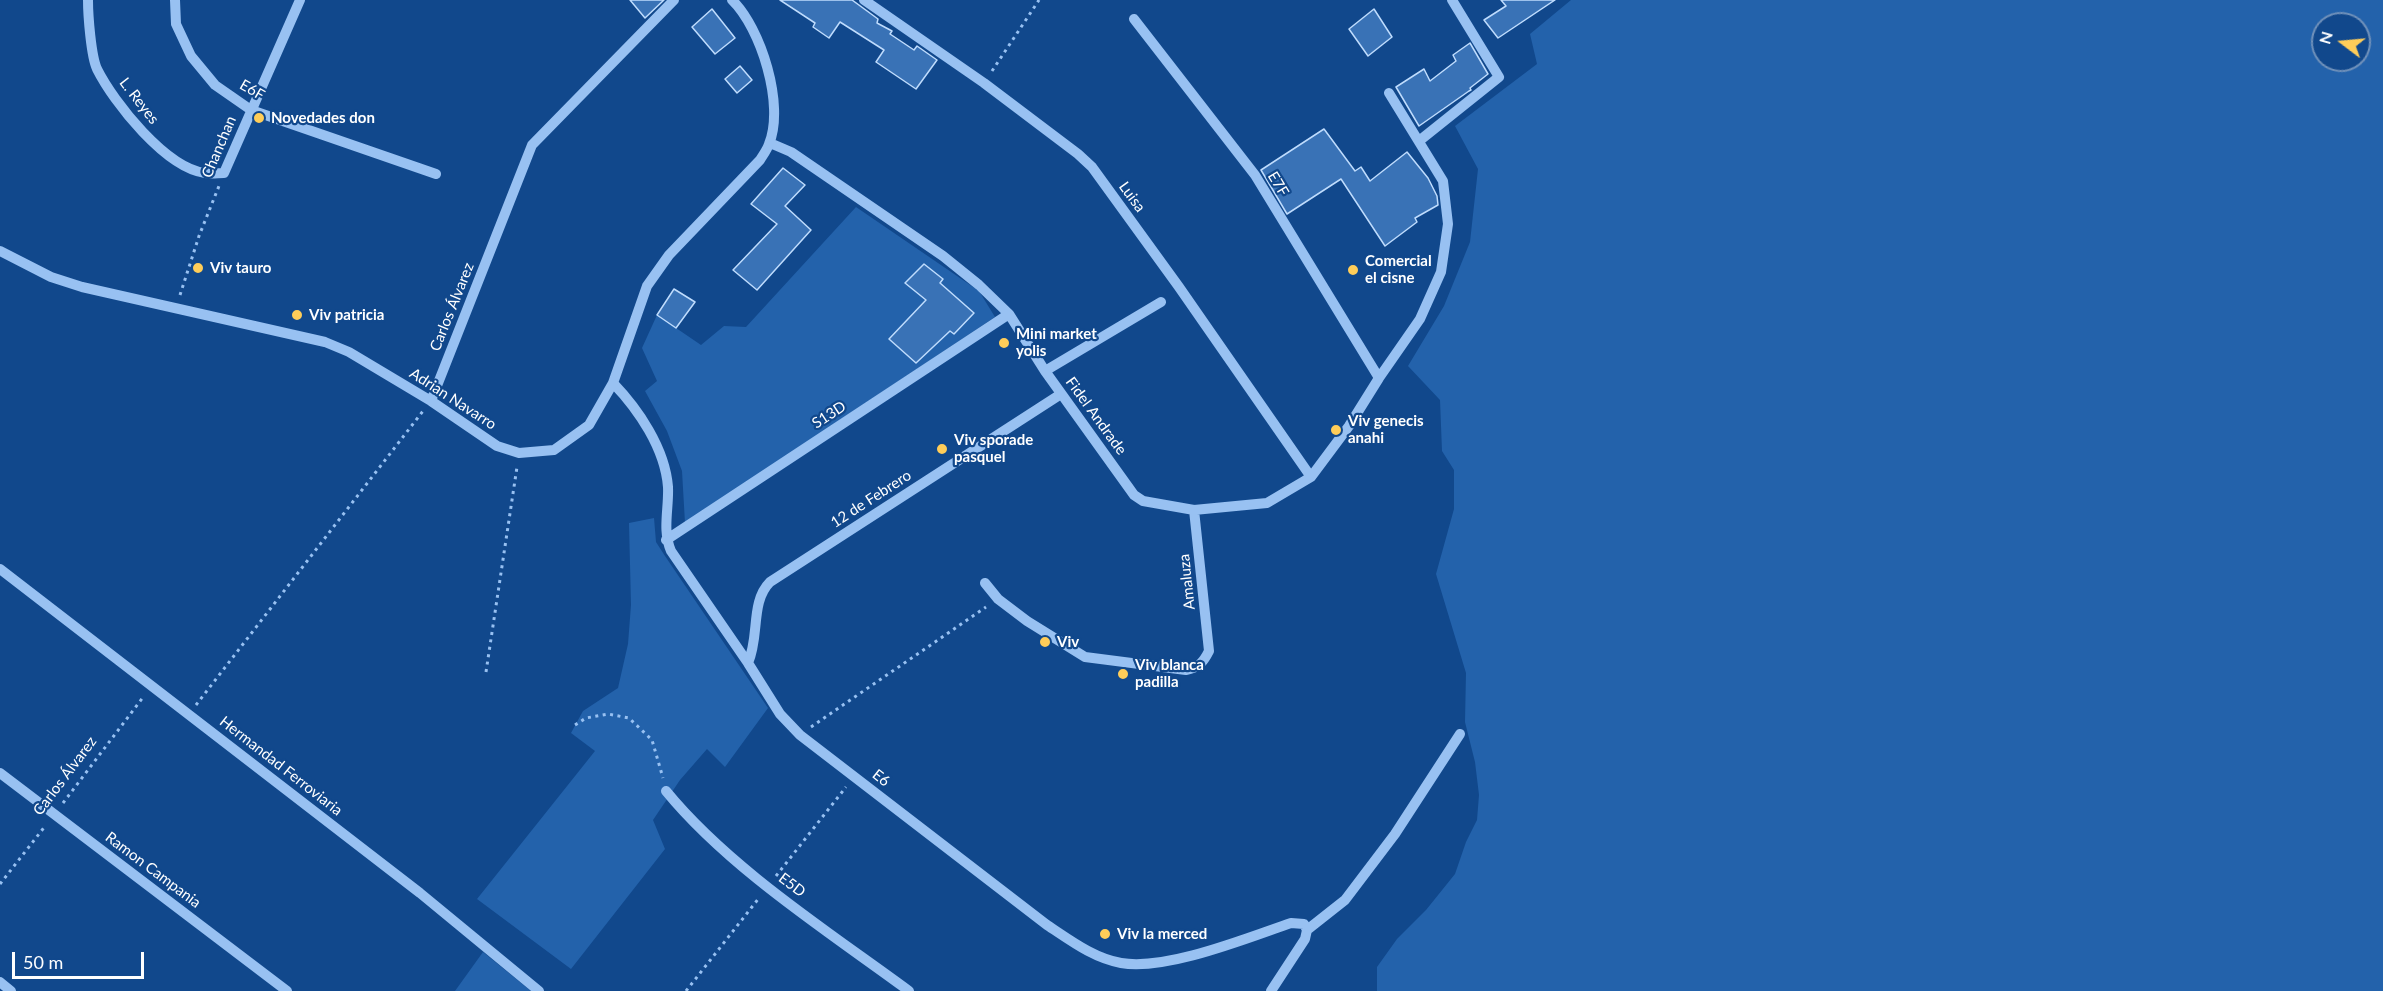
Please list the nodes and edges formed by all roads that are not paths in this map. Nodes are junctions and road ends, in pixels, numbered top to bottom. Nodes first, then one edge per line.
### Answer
1 (88, 0) edge
2 (175, 0) edge
3 (300, 0) edge
4 (674, 0) edge
5 (732, 0) edge
6 (864, 0) edge
7 (1452, 0) edge
8 (1134, 19) dead end
9 (1389, 93) dead end
10 (251, 110) junction
11 (1419, 141) junction
12 (770, 143) junction
13 (224, 173) joint
14 (436, 174) dead end
15 (0, 251) edge
16 (1161, 302) dead end
17 (1009, 314) junction
18 (1045, 371) junction
19 (1378, 378) junction
20 (613, 383) junction
21 (1061, 394) junction
22 (431, 401) junction
23 (1311, 477) junction
24 (1194, 510) junction
25 (666, 540) junction
26 (0, 569) edge
27 (985, 583) dead end
28 (748, 663) junction
29 (1460, 734) dead end
30 (0, 773) edge
31 (666, 791) road end
32 (1307, 930) junction
33 (0, 982) edge
34 (11, 991) edge
35 (287, 991) edge
36 (539, 991) edge
37 (909, 991) edge
38 (1271, 991) edge

1 - 13 street, L. Reyes
2 - 10 street, E6F
3 - 10 street, Chanchan
4 - 22 street, Carlos Álvarez
5 - 12 street, Adrian Navarro
6 - 23 street, Luisa
7 - 11 street
8 - 19 street, E7F
9 - 11 street, Fidel Andrade
10 - 13 street, Chanchan
10 - 14 street, E6F
11 - 19 street, Fidel Andrade
12 - 17 street, Fidel Andrade
12 - 20 street, Adrian Navarro
15 - 22 street, Adrian Navarro
16 - 18 street
17 - 18 street, Fidel Andrade
17 - 25 street, S13D
18 - 21 street, Fidel Andrade
19 - 23 street, Fidel Andrade
20 - 22 street, Adrian Navarro
20 - 25 street
21 - 24 street, Fidel Andrade
21 - 28 street, 12 de Febrero
23 - 24 street, Fidel Andrade
24 - 27 street, Amaluza
25 - 28 street, E6
26 - 36 street, Hermandad Ferroviaria
28 - 32 street, E6
29 - 32 street
30 - 35 street, Ramon Campania
31 - 37 street, E5D
32 - 38 street
33 - 34 street

